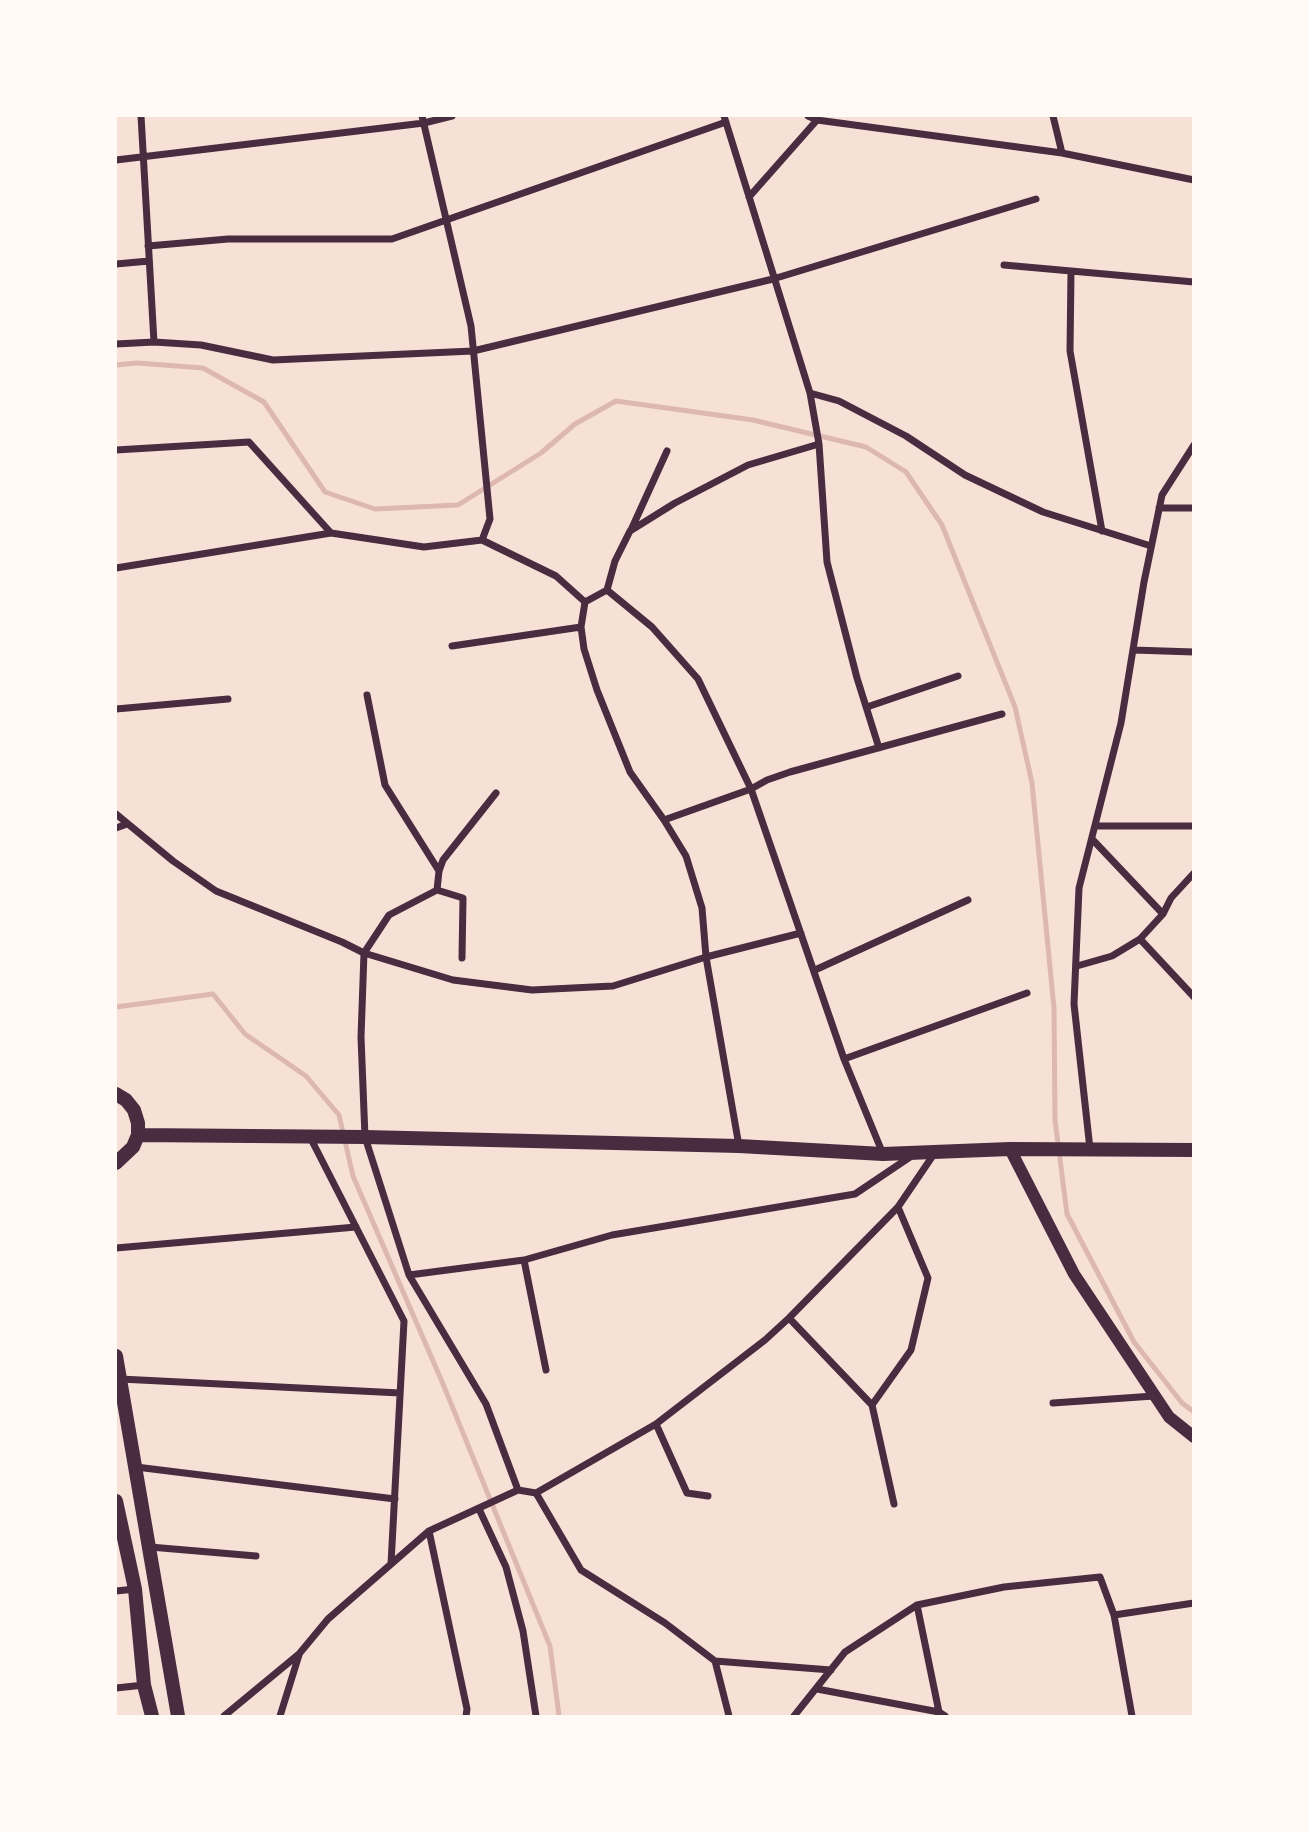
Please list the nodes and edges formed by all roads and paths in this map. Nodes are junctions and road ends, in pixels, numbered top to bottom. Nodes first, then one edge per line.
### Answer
1 (141, 116) edge
2 (452, 116) edge
3 (808, 116) edge
4 (1053, 116) edge
5 (423, 119) edge
6 (725, 119) edge
7 (839, 119) edge
8 (817, 120) junction
9 (1062, 153) junction
10 (143, 157) junction
11 (116, 160) edge
12 (1194, 180) edge
13 (749, 197) junction
14 (1036, 199) dead end
15 (446, 218) junction
16 (148, 246) junction
17 (149, 261) junction
18 (116, 264) edge
19 (1004, 265) dead end
20 (1071, 272) junction
21 (773, 279) junction
22 (1194, 282) edge
23 (154, 342) junction
24 (116, 344) edge
25 (473, 351) junction
26 (810, 393) junction
27 (820, 444) junction
28 (1194, 445) edge
29 (116, 450) edge
30 (667, 451) dead end
31 (1159, 508) junction
32 (1194, 508) edge
33 (630, 531) junction
34 (1102, 531) junction
35 (331, 533) junction
36 (482, 540) junction
37 (1151, 546) junction
38 (116, 568) edge
39 (607, 590) junction
40 (584, 602) junction
41 (581, 627) junction
42 (452, 646) dead end
43 (1133, 650) junction
44 (1194, 652) edge
45 (958, 676) dead end
46 (367, 695) dead end
47 (228, 699) dead end
48 (867, 707) junction
49 (116, 709) edge
50 (1002, 714) dead end
51 (879, 748) junction
52 (751, 789) junction
53 (496, 793) dead end
54 (116, 814) edge
55 (664, 820) junction
56 (127, 824) junction
57 (1096, 826) junction
58 (1194, 826) edge
59 (116, 828) edge
60 (1092, 839) junction
61 (439, 871) junction
62 (1194, 873) edge
63 (437, 890) junction
64 (968, 900) dead end
65 (1163, 914) junction
66 (802, 933) junction
67 (1140, 939) junction
68 (363, 953) junction
69 (706, 957) junction
70 (462, 958) dead end
71 (1077, 966) junction
72 (815, 970) junction
73 (1027, 993) dead end
74 (1194, 997) edge
75 (844, 1059) junction
76 (116, 1094) edge
77 (138, 1135) junction
78 (310, 1137) junction
79 (360, 1137) junction
80 (739, 1146) junction
81 (1010, 1149) junction
82 (1090, 1149) junction
83 (1194, 1150) edge
84 (934, 1153) junction
85 (883, 1154) junction
86 (914, 1154) junction
87 (116, 1162) edge
88 (898, 1207) junction
89 (356, 1227) junction
90 (116, 1248) edge
91 (524, 1260) junction
92 (410, 1275) junction
93 (789, 1318) junction
94 (116, 1356) edge
95 (546, 1370) dead end
96 (120, 1379) junction
97 (400, 1393) junction
98 (1154, 1396) junction
99 (1053, 1403) dead end
100 (872, 1405) junction
101 (656, 1424) junction
102 (1194, 1437) edge
103 (135, 1467) junction
104 (518, 1490) junction
105 (536, 1493) junction
106 (708, 1496) dead end
107 (394, 1499) junction
108 (116, 1501) edge
109 (894, 1504) dead end
110 (479, 1509) junction
111 (429, 1531) junction
112 (149, 1547) junction
113 (256, 1556) dead end
114 (391, 1564) junction
115 (135, 1589) junction
116 (116, 1591) edge
117 (1194, 1603) edge
118 (917, 1605) junction
119 (1114, 1615) junction
120 (299, 1654) junction
121 (715, 1661) junction
122 (831, 1671) junction
123 (144, 1685) junction
124 (116, 1688) edge
125 (817, 1689) junction
126 (942, 1714) edge
127 (152, 1717) edge
128 (178, 1717) edge
129 (223, 1717) edge
130 (280, 1717) edge
131 (466, 1717) edge
132 (536, 1717) edge
133 (729, 1717) edge
134 (794, 1717) edge
135 (1132, 1717) edge

1 - 10 street
2 - 5 street
3 - 8 street
4 - 9 street
5 - 10 street
5 - 15 street
6 - 13 street
6 - 15 street
7 - 8 street
7 - 9 street
8 - 13 street
9 - 12 street
10 - 11 street
10 - 16 street
13 - 21 street
14 - 21 street
15 - 16 street
15 - 25 street
16 - 17 street
17 - 18 street
17 - 23 street
19 - 20 street
20 - 22 street
20 - 34 street
21 - 25 street
21 - 26 street
23 - 24 street
23 - 25 street
25 - 36 street
26 - 27 street
26 - 34 street
27 - 33 street
27 - 48 street
28 - 31 street
29 - 35 street
30 - 33 street
31 - 32 street
31 - 37 street
33 - 39 street
34 - 37 street
35 - 36 street
35 - 38 street
36 - 40 street
37 - 43 street
39 - 40 street
39 - 52 street
40 - 41 street
41 - 42 street
41 - 55 street
43 - 44 street
43 - 57 street
45 - 48 street
46 - 61 street
47 - 49 street
48 - 51 street
50 - 51 street
51 - 52 street
52 - 55 street
52 - 66 street
53 - 61 street
54 - 56 street
55 - 69 street
56 - 59 street
56 - 68 street
57 - 58 street
57 - 60 street
60 - 65 street
60 - 71 street
61 - 63 street
62 - 65 street
63 - 68 street
63 - 70 street
64 - 72 street
65 - 67 street
66 - 69 street
66 - 72 street
67 - 71 street
67 - 74 street
68 - 69 street
68 - 79 street
69 - 80 street
71 - 82 street
72 - 75 street
73 - 75 street
75 - 85 street
76 - 77 main road
77 - 78 main road
77 - 87 main road
78 - 79 main road
78 - 89 street
79 - 80 main road
79 - 92 street
80 - 85 main road
81 - 82 main road
81 - 84 main road
81 - 98 street
82 - 83 main road
84 - 86 main road
84 - 88 street
85 - 86 main road
86 - 91 street
88 - 93 street
88 - 100 street
89 - 90 street
89 - 97 street
91 - 92 street
91 - 95 street
92 - 104 street
93 - 100 street
93 - 101 street
94 - 96 main road
96 - 97 street
96 - 103 main road
97 - 107 street
98 - 99 street
98 - 102 street
100 - 109 street
101 - 105 street
101 - 106 street
103 - 107 street
103 - 112 main road
104 - 105 street
104 - 110 street
105 - 121 street
107 - 114 street
108 - 115 main road
110 - 111 street
110 - 132 street
111 - 114 street
111 - 131 street
112 - 113 street
112 - 128 main road
114 - 120 street
115 - 116 street
115 - 123 main road
117 - 119 street
118 - 119 street
118 - 122 street
118 - 126 street
119 - 135 street
120 - 129 street
120 - 130 street
121 - 122 street
121 - 133 street
122 - 125 street
123 - 124 street
123 - 127 main road
125 - 126 street
125 - 134 street

